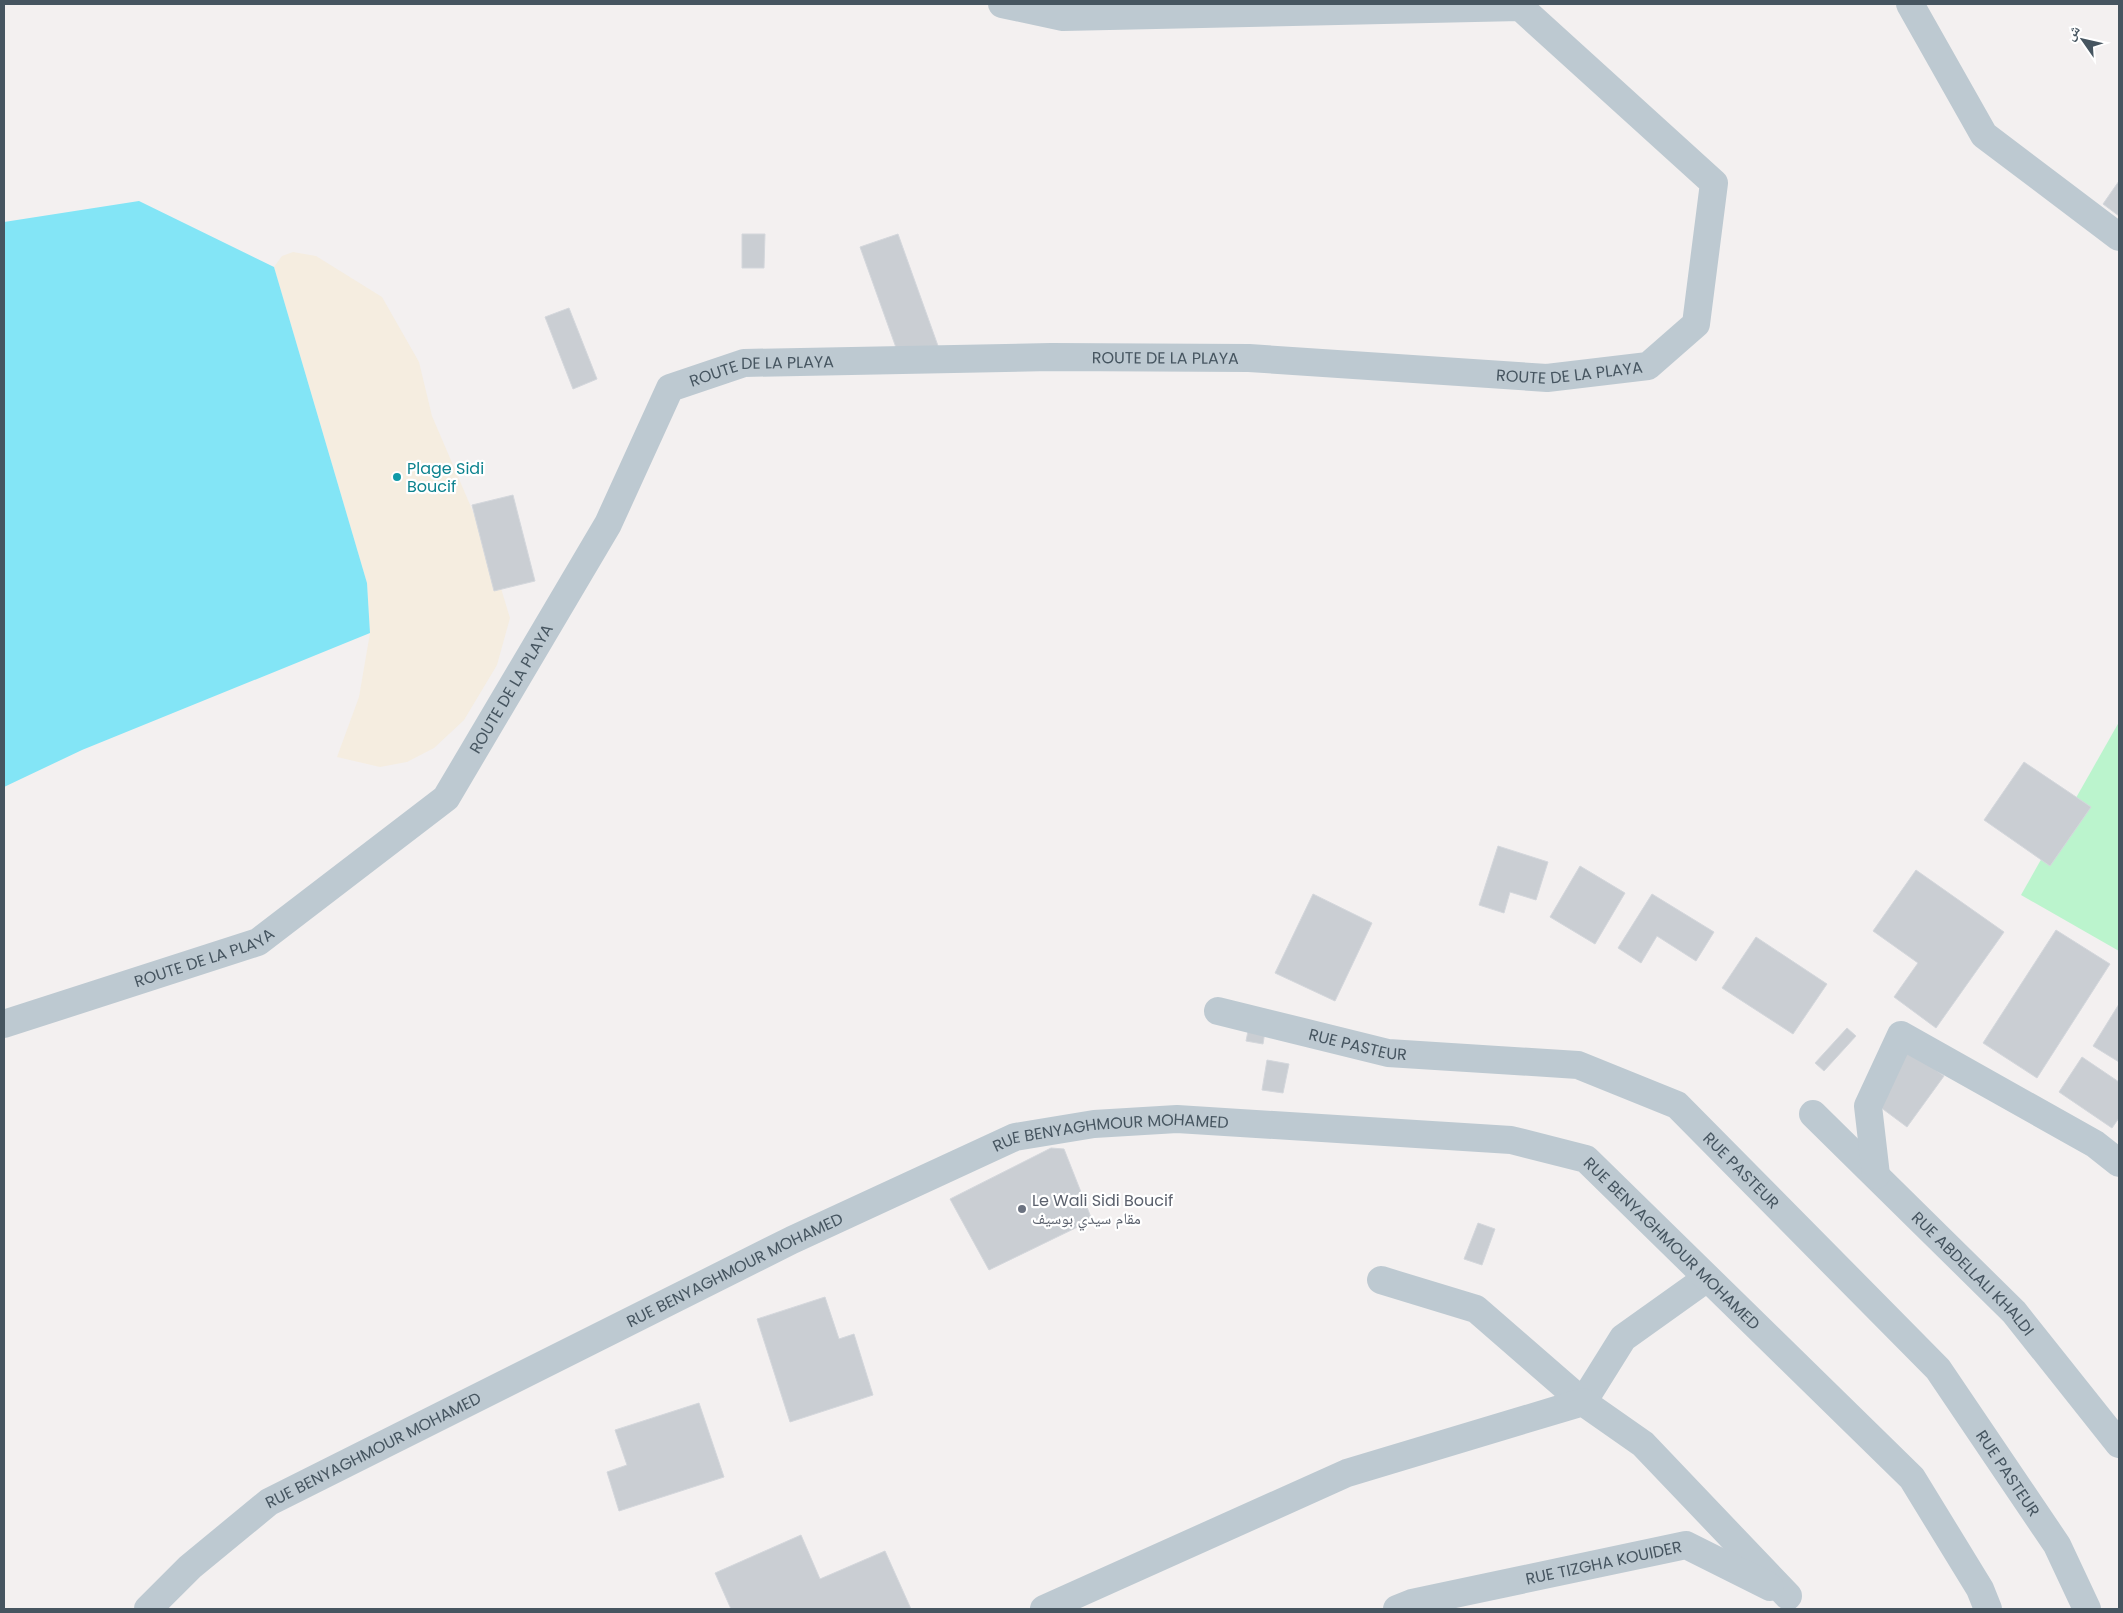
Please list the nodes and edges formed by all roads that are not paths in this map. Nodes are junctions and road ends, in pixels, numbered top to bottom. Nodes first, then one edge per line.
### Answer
1 (1002, 4) edge
2 (1910, 4) edge
3 (2119, 237) edge
4 (1218, 1011) dead end
5 (4, 1024) edge
6 (1814, 1114) dead end
7 (2119, 1163) edge
8 (1876, 1176) junction
9 (1707, 1278) junction
10 (1381, 1280) dead end
11 (1583, 1402) junction
12 (2119, 1444) edge
13 (1793, 1603) edge
14 (148, 1609) edge
15 (1044, 1609) edge
16 (1397, 1609) edge
17 (1988, 1609) edge
18 (2087, 1609) edge

1 - 5 street, ROUTE DE LA PLAYA
2 - 3 street
4 - 18 street, RUE PASTEUR
6 - 8 street, RUE ABDELLALI KHALDI
7 - 8 street
8 - 12 street, RUE ABDELLALI KHALDI
9 - 11 street
9 - 14 street, RUE BENYAGHMOUR MOHAMED
9 - 17 street, RUE BENYAGHMOUR MOHAMED
10 - 11 street
11 - 13 street
11 - 15 street
13 - 16 street, RUE TIZGHA KOUIDER

